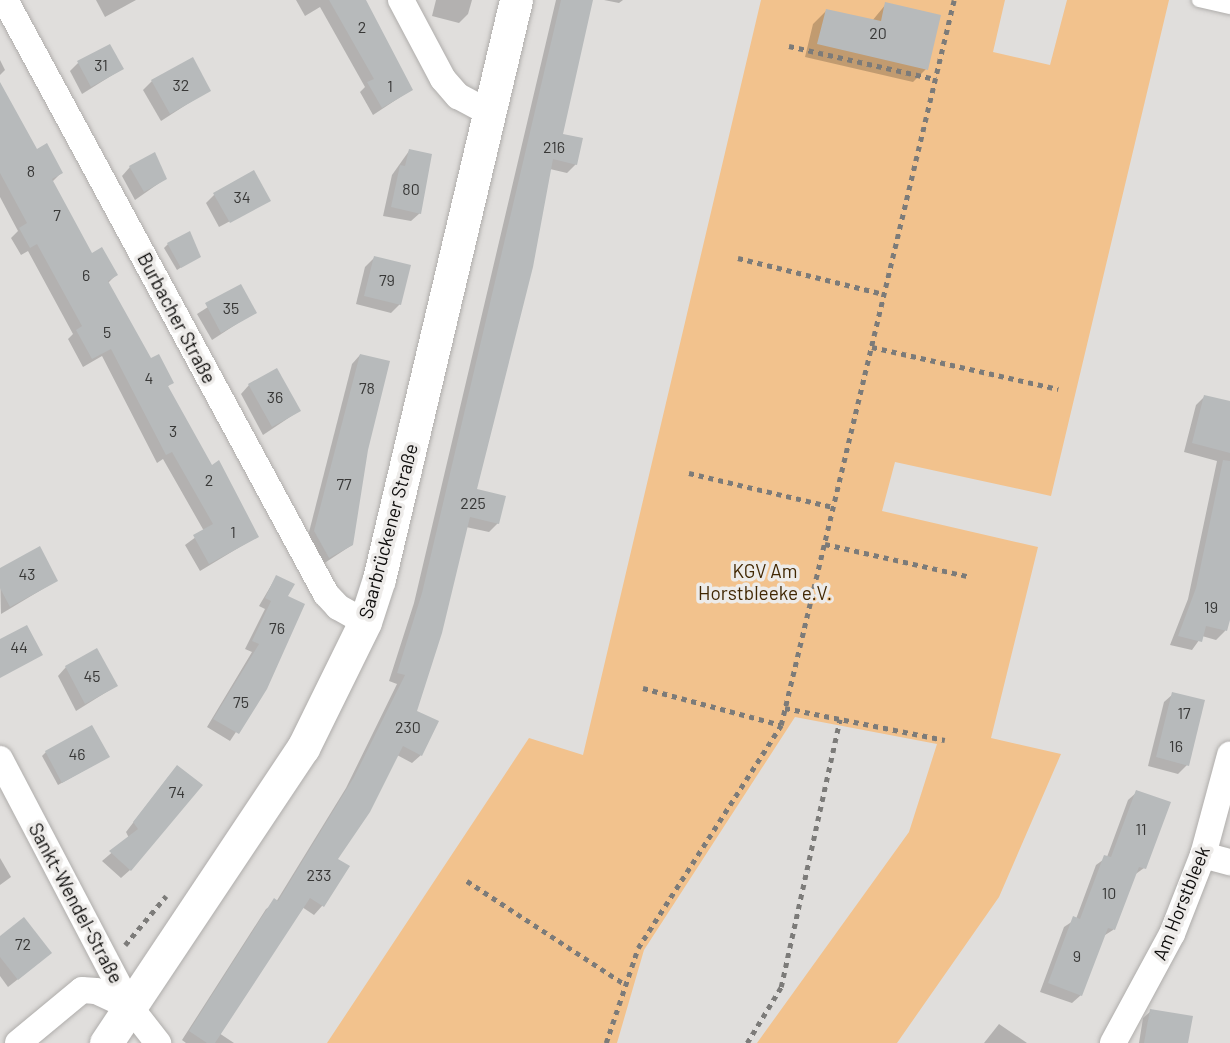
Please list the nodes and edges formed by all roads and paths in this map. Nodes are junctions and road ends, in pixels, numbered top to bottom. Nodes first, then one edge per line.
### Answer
1 (5, 0) edge
2 (401, 0) edge
3 (516, 0) edge
4 (954, 0) edge
5 (1199, 0) edge
6 (1230, 7) edge
7 (789, 46) dead end
8 (936, 79) junction
9 (490, 113) junction
10 (738, 258) dead end
11 (884, 294) junction
12 (872, 347) junction
13 (1058, 389) dead end
14 (688, 473) dead end
15 (833, 507) junction
16 (825, 544) junction
17 (967, 576) dead end
18 (365, 622) junction
19 (643, 688) dead end
20 (785, 708) junction
21 (840, 719) junction
22 (781, 725) junction
23 (945, 740) dead end
24 (1230, 755) edge
25 (0, 759) edge
26 (1203, 855) junction
27 (1230, 862) edge
28 (467, 881) dead end
29 (176, 886) dead end
30 (113, 970) junction
31 (625, 985) junction
32 (130, 1007) junction
33 (18, 1043) edge
34 (106, 1043) edge
35 (158, 1043) edge
36 (606, 1043) edge
37 (747, 1043) edge
38 (1113, 1043) edge

1 - 18 street, Burbacher Straße
2 - 9 street
3 - 9 street, Saarbrückener Straße
4 - 8 path
5 - 6 lane
7 - 8 path
8 - 11 path
9 - 18 street, Saarbrückener Straße
10 - 11 path
11 - 12 path
12 - 13 path
12 - 15 path
14 - 15 path
15 - 16 path
16 - 17 path
16 - 20 path
18 - 32 street, Saarbrückener Straße
19 - 22 path
20 - 21 path
20 - 22 path
21 - 23 path
21 - 37 path
22 - 31 path
24 - 26 street, Am Horstbleek
25 - 30 street, Sankt-Wendel-Straße
26 - 27 street
26 - 38 street, Am Horstbleek
28 - 31 path
29 - 30 path
30 - 32 street, Sankt-Wendel-Straße
31 - 36 path
32 - 33 street
32 - 34 street, Saarbrückener Straße
32 - 35 street, Sankt-Wendel-Straße

